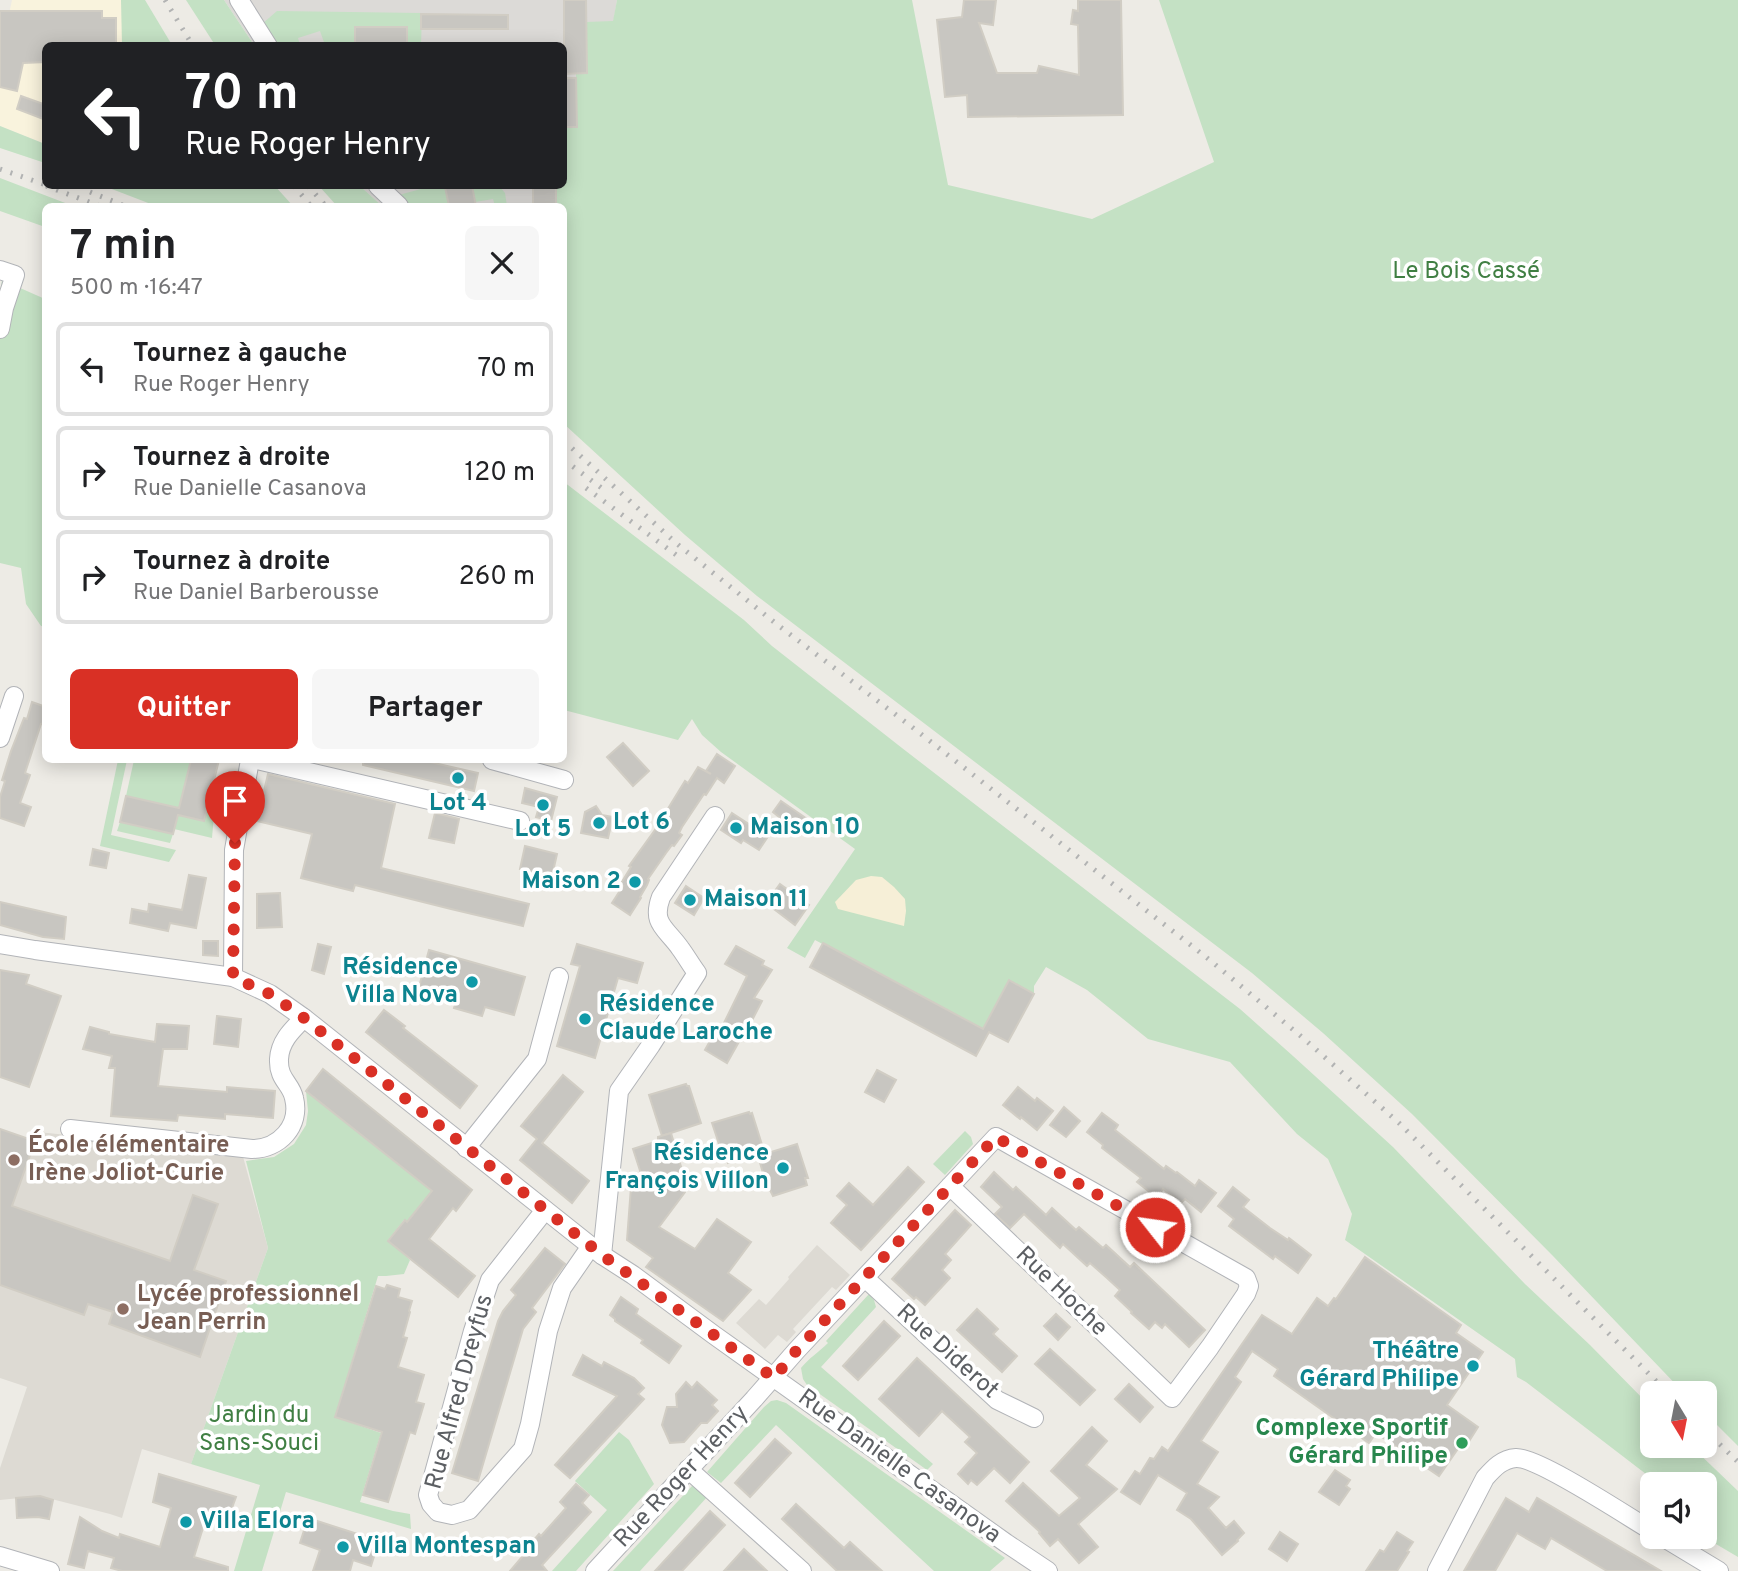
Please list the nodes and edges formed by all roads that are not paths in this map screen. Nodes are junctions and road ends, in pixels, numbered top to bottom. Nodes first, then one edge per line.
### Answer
1 (239, 0) edge
2 (265, 42) edge
3 (381, 189) edge
4 (396, 203) edge
5 (0, 270) edge
6 (0, 329) edge
7 (14, 696) dead end
8 (0, 738) edge
9 (249, 763) edge
10 (270, 763) edge
11 (503, 763) edge
12 (564, 780) dead end
13 (715, 816) dead end
14 (520, 821) dead end
15 (0, 944) edge
16 (233, 977) junction
17 (559, 977) dead end
18 (304, 1018) junction
19 (70, 1129) dead end
20 (467, 1148) junction
21 (950, 1186) junction
22 (545, 1210) junction
23 (596, 1251) junction
24 (865, 1278) junction
25 (774, 1378) junction
26 (1172, 1398) joint
27 (1034, 1418) dead end
28 (688, 1469) junction
29 (1640, 1524) edge
30 (1683, 1549) edge
31 (0, 1556) edge
32 (50, 1571) edge
33 (595, 1571) edge
34 (802, 1571) edge
35 (1048, 1571) edge
36 (1437, 1571) edge
37 (1719, 1571) edge

1 - 2 street
3 - 4 street
5 - 6 street
7 - 8 street
9 - 16 street
10 - 14 street
11 - 12 street
13 - 23 street
15 - 16 street, Rue Danielle Casanova
16 - 18 street, Rue Danielle Casanova
17 - 20 street
18 - 19 street
18 - 20 street, Rue Danielle Casanova
20 - 22 street, Rue Danielle Casanova
21 - 24 street, Rue Roger Henry
21 - 26 street, Rue Hoche
21 - 26 street, Rue Roger Henry
22 - 23 street, Rue Danielle Casanova
22 - 23 street, Rue Alfred Dreyfus
23 - 25 street, Rue Danielle Casanova
24 - 25 street, Rue Roger Henry
24 - 27 street, Rue Diderot
25 - 28 street, Rue Roger Henry
25 - 35 street, Rue Danielle Casanova
28 - 33 street, Rue Roger Henry
28 - 34 street
29 - 36 street
30 - 37 street
31 - 32 street

